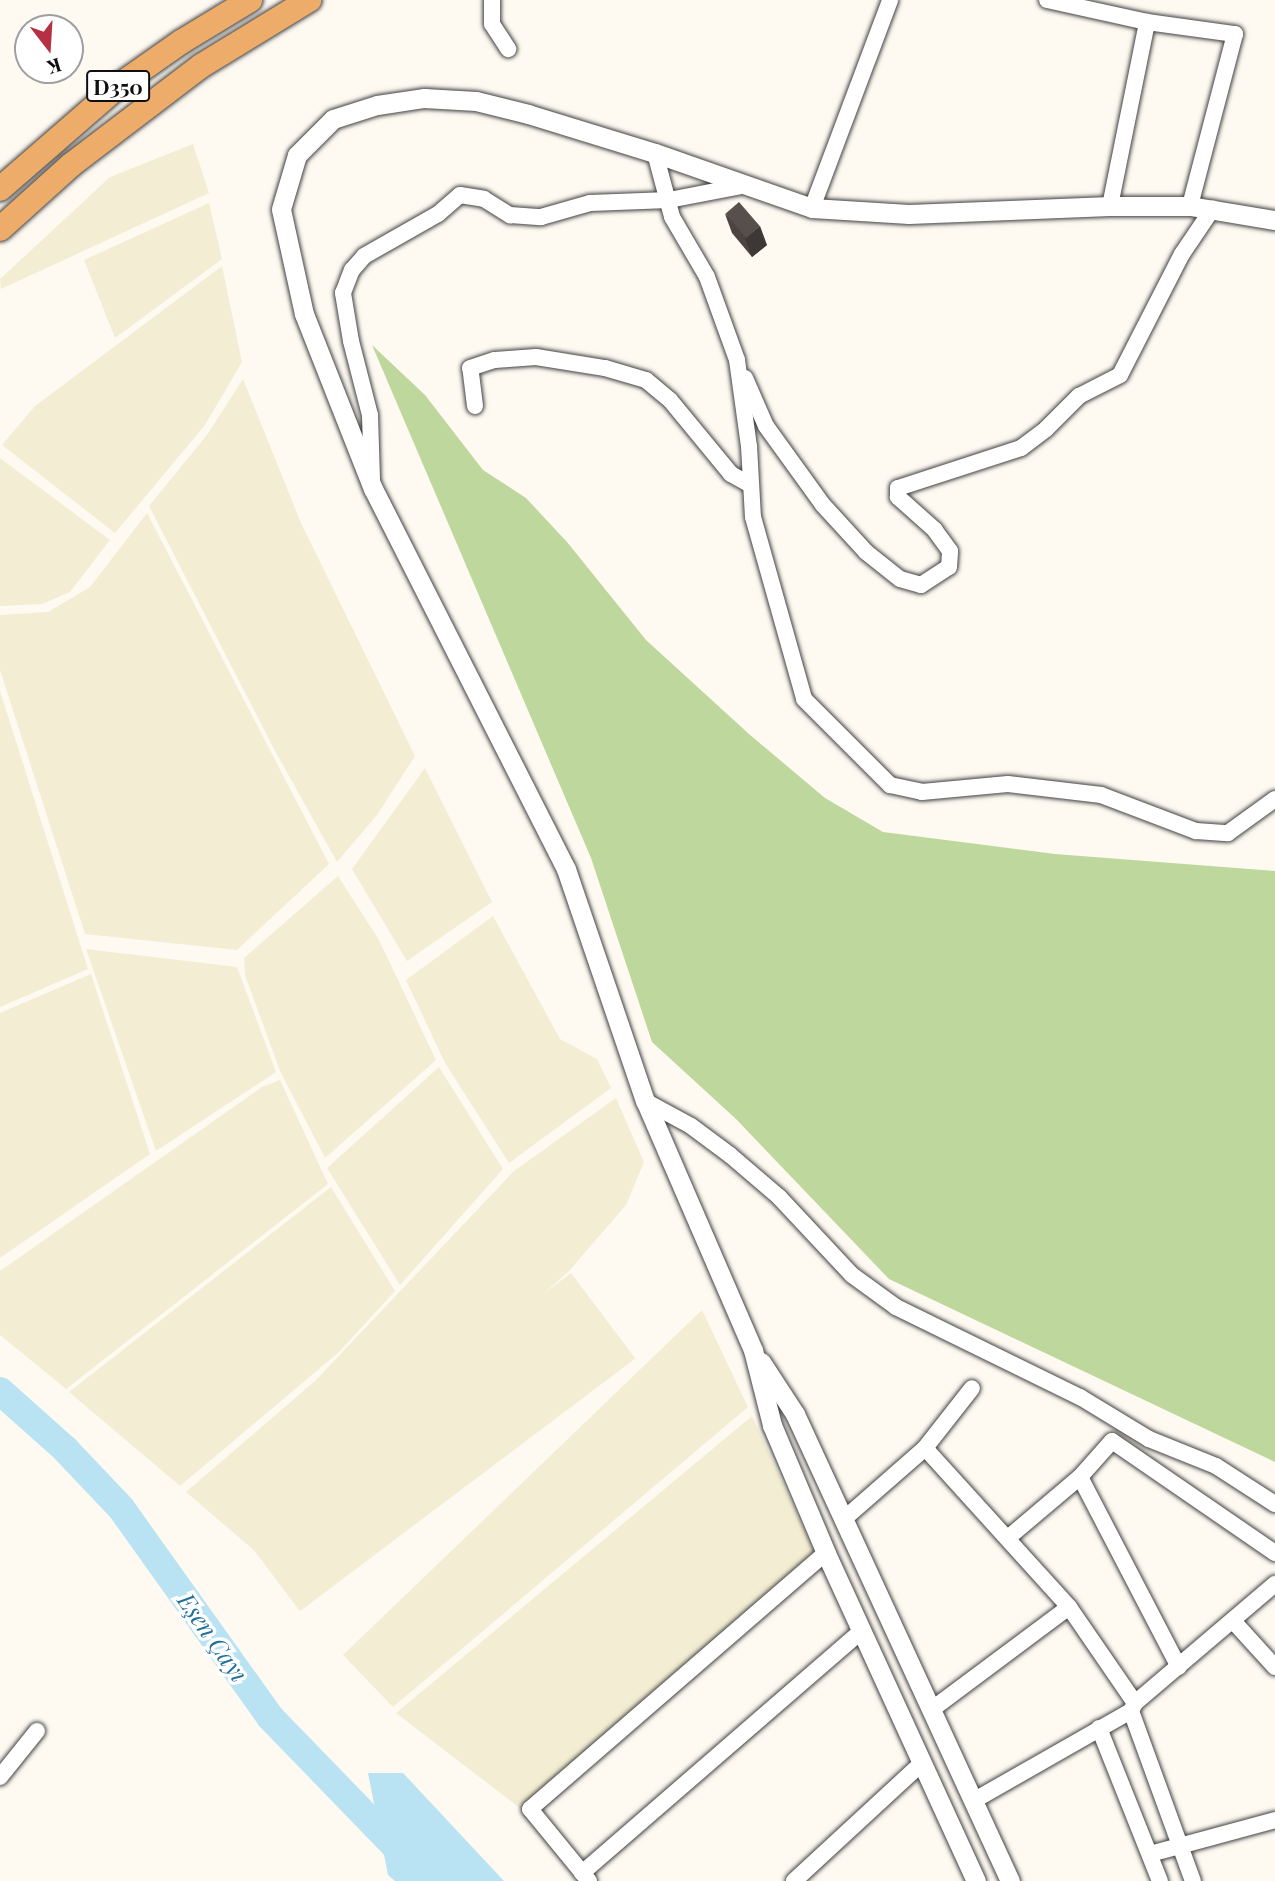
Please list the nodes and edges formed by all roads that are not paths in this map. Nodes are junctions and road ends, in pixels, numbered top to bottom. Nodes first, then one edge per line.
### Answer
1 (250, 0) edge
2 (309, 0) edge
3 (492, 0) edge
4 (890, 0) edge
5 (1047, 0) edge
6 (1147, 22) junction
7 (508, 50) dead end
8 (655, 153) junction
9 (741, 186) junction
10 (0, 189) edge
11 (669, 200) junction
12 (1110, 206) junction
13 (1190, 206) junction
14 (812, 208) junction
15 (1213, 208) junction
16 (1275, 220) edge
17 (0, 229) edge
18 (737, 360) junction
19 (475, 405) dead end
20 (751, 485) junction
21 (373, 489) junction
22 (1275, 799) edge
23 (645, 1101) junction
24 (752, 1350) junction
25 (972, 1388) dead end
26 (925, 1447) junction
27 (1080, 1477) junction
28 (1275, 1504) edge
29 (844, 1519) junction
30 (1009, 1537) junction
31 (825, 1553) junction
32 (1275, 1553) edge
33 (1275, 1584) edge
34 (1069, 1607) junction
35 (1234, 1622) junction
36 (863, 1630) junction
37 (1179, 1667) junction
38 (1275, 1667) edge
39 (1133, 1707) junction
40 (930, 1710) junction
41 (1099, 1728) junction
42 (37, 1731) dead end
43 (922, 1763) junction
44 (0, 1777) edge
45 (973, 1801) junction
46 (1275, 1820) edge
47 (1180, 1845) junction
48 (1150, 1854) junction
49 (585, 1877) edge
50 (794, 1881) edge
51 (976, 1881) edge
52 (1010, 1881) edge
53 (1160, 1881) edge
54 (1194, 1881) edge

1 - 10 highway, D350
2 - 17 highway, D350
3 - 7 street
4 - 14 street
5 - 6 street
6 - 12 street
6 - 13 street
8 - 9 street
8 - 11 street
8 - 21 street
9 - 11 street
9 - 14 street
11 - 18 street
11 - 21 street
12 - 13 street
12 - 14 street
13 - 15 street
15 - 16 street
15 - 18 street
18 - 20 street
19 - 20 street
20 - 22 street
21 - 23 street
23 - 24 street
23 - 28 street
24 - 29 street
24 - 31 street
25 - 26 street
26 - 29 street
26 - 30 street
27 - 30 street
27 - 32 street
27 - 37 street
29 - 40 street
30 - 34 street
31 - 36 street
31 - 49 street
33 - 35 street
34 - 39 street
34 - 40 street
35 - 37 street
35 - 38 street
36 - 43 street
36 - 49 street
37 - 39 street
39 - 41 street
39 - 47 street
40 - 45 street
41 - 45 street
41 - 48 street
42 - 44 street
43 - 50 street
43 - 51 street
45 - 52 street
46 - 47 street
47 - 48 street
47 - 54 street
48 - 53 street

